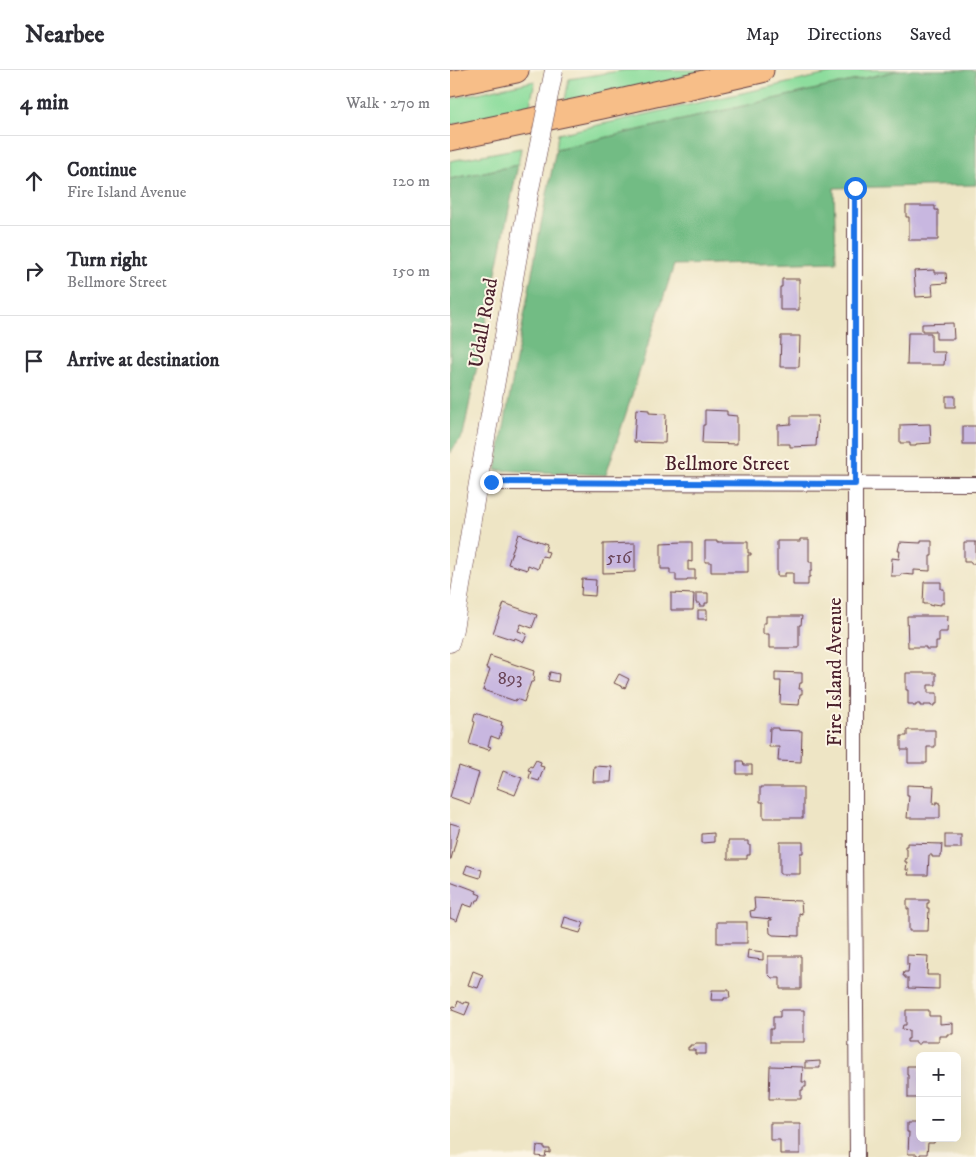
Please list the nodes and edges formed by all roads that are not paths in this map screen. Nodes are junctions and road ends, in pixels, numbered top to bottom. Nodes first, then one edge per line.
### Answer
1 (516, 70) edge
2 (554, 70) edge
3 (760, 70) edge
4 (450, 84) edge
5 (450, 138) edge
6 (855, 188) dead end
7 (478, 482) junction
8 (855, 484) junction
9 (976, 484) edge
10 (450, 643) edge
11 (857, 1157) edge

1 - 4 highway
2 - 7 street, Udall Road, bridge
3 - 5 highway
6 - 8 street, Fire Island Avenue
7 - 8 street, Bellmore Street
7 - 10 street, Udall Road
8 - 9 street, Bellmore Street
8 - 11 street, Fire Island Avenue

